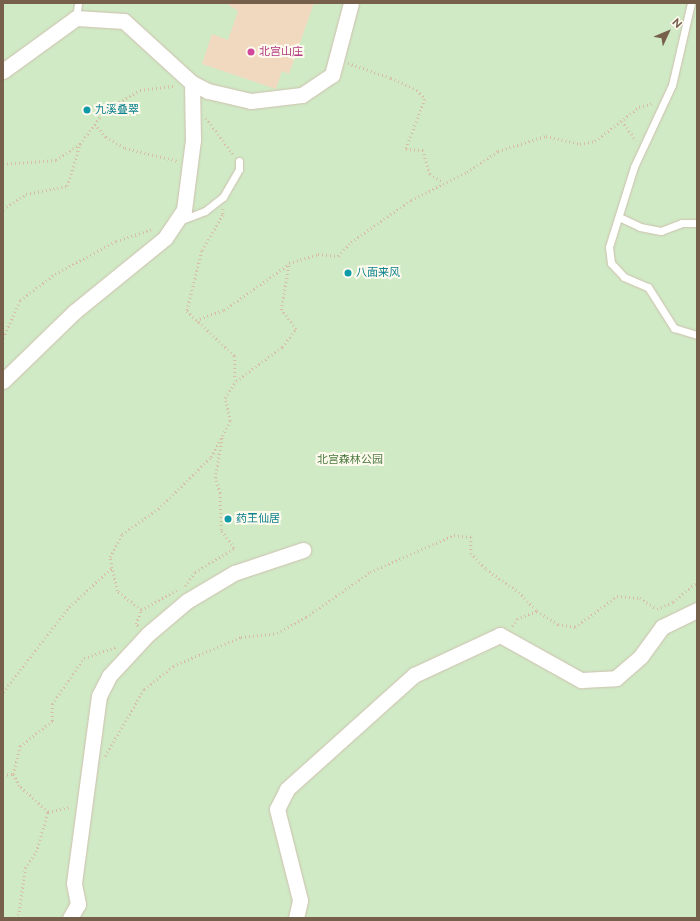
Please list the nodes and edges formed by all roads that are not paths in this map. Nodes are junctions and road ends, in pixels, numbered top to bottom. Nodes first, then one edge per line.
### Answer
1 (351, 3) edge
2 (691, 3) edge
3 (77, 10) edge
4 (3, 72) edge
5 (192, 83) junction
6 (238, 161) road end
7 (619, 217) junction
8 (175, 223) junction
9 (697, 223) edge
10 (697, 335) edge
11 (3, 381) edge
12 (303, 550) dead end
13 (697, 610) edge
14 (70, 918) edge
15 (296, 918) edge

1 - 5 street
2 - 7 lane
3 - 4 street
3 - 5 street
5 - 8 street
6 - 8 lane
7 - 9 lane
7 - 10 lane
8 - 11 street
12 - 14 street
13 - 15 street

